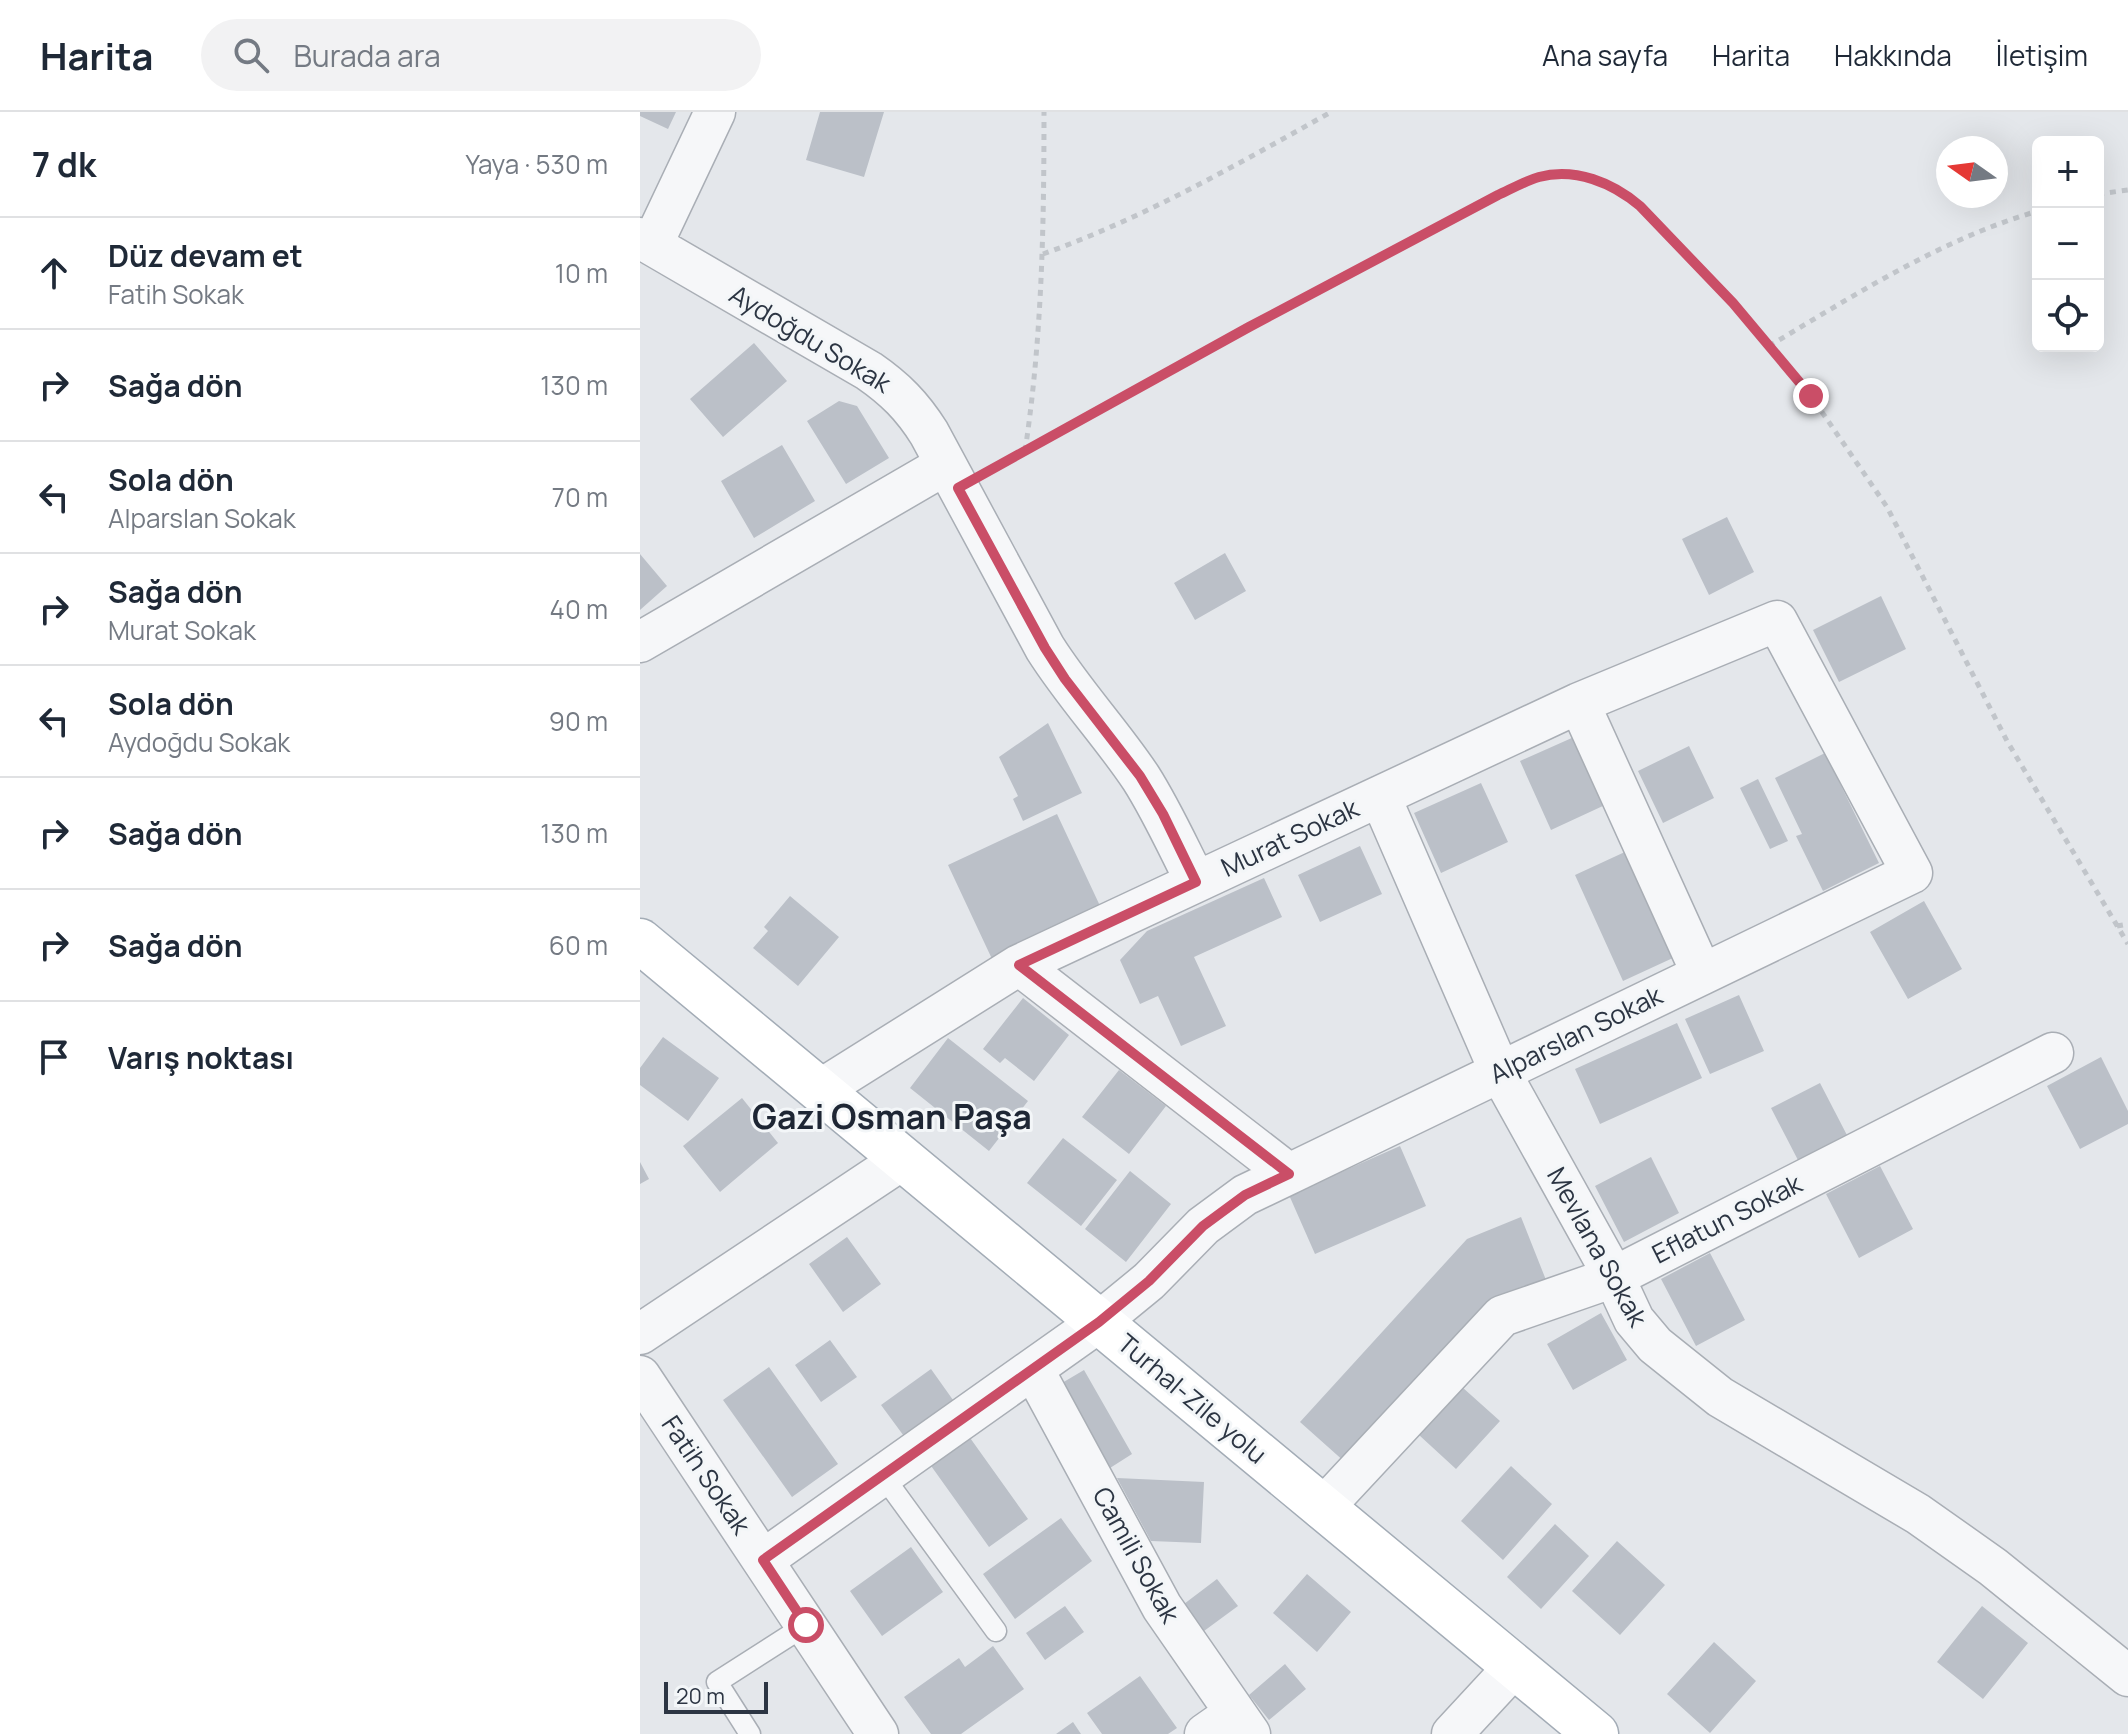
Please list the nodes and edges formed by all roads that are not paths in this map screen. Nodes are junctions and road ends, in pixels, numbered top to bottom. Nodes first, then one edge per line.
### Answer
1 (715, 112) edge
2 (646, 242) edge
3 (952, 477) junction
4 (1777, 621) joint
5 (640, 642) edge
6 (1579, 703) junction
7 (1380, 796) junction
8 (1196, 882) junction
9 (640, 941) edge
10 (1019, 965) junction
11 (1702, 974) junction
12 (2053, 1053) dead end
13 (1500, 1072) junction
14 (820, 1090) junction
15 (903, 1159) junction
16 (1289, 1174) junction
17 (1614, 1277) junction
18 (1099, 1322) junction
19 (640, 1334) edge
20 (1033, 1369) junction
21 (640, 1376) edge
22 (883, 1476) junction
23 (1322, 1509) junction
24 (763, 1560) junction
25 (806, 1625) junction
26 (996, 1631) dead end
27 (1514, 1667) junction
28 (2128, 1676) edge
29 (1230, 1727) edge
30 (750, 1734) edge
31 (878, 1734) edge
32 (1452, 1734) edge
33 (1596, 1734) edge

1 - 2 street
2 - 3 street, Aydoğdu Sokak
3 - 5 street
3 - 8 street, Aydoğdu Sokak
4 - 6 street, Murat Sokak
4 - 11 street, Alparslan Sokak
6 - 7 street, Murat Sokak
6 - 11 street
7 - 8 street, Murat Sokak
7 - 13 street, Mevlana Sokak
8 - 10 street, Murat Sokak
9 - 14 main road, Turhal-Zile yolu
10 - 14 street, Murat Sokak
10 - 16 street
11 - 13 street, Alparslan Sokak
12 - 17 street, Eflatun Sokak
13 - 16 street, Alparslan Sokak
13 - 17 street, Mevlana Sokak
14 - 15 main road, Turhal-Zile yolu
15 - 18 main road, Turhal-Zile yolu
15 - 19 street
16 - 18 street, Alparslan Sokak
17 - 23 street, Eflatun Sokak
17 - 28 street, Mevlana Sokak
18 - 20 street, Alparslan Sokak
18 - 23 main road, Turhal-Zile yolu
20 - 22 street, Alparslan Sokak
20 - 29 street, Camili Sokak
21 - 24 street, Fatih Sokak
22 - 24 street, Alparslan Sokak
22 - 26 lane
23 - 27 main road, Turhal-Zile yolu
24 - 25 street, Fatih Sokak
25 - 30 lane
25 - 31 street, Fatih Sokak
27 - 32 street
27 - 33 main road, Turhal-Zile yolu

